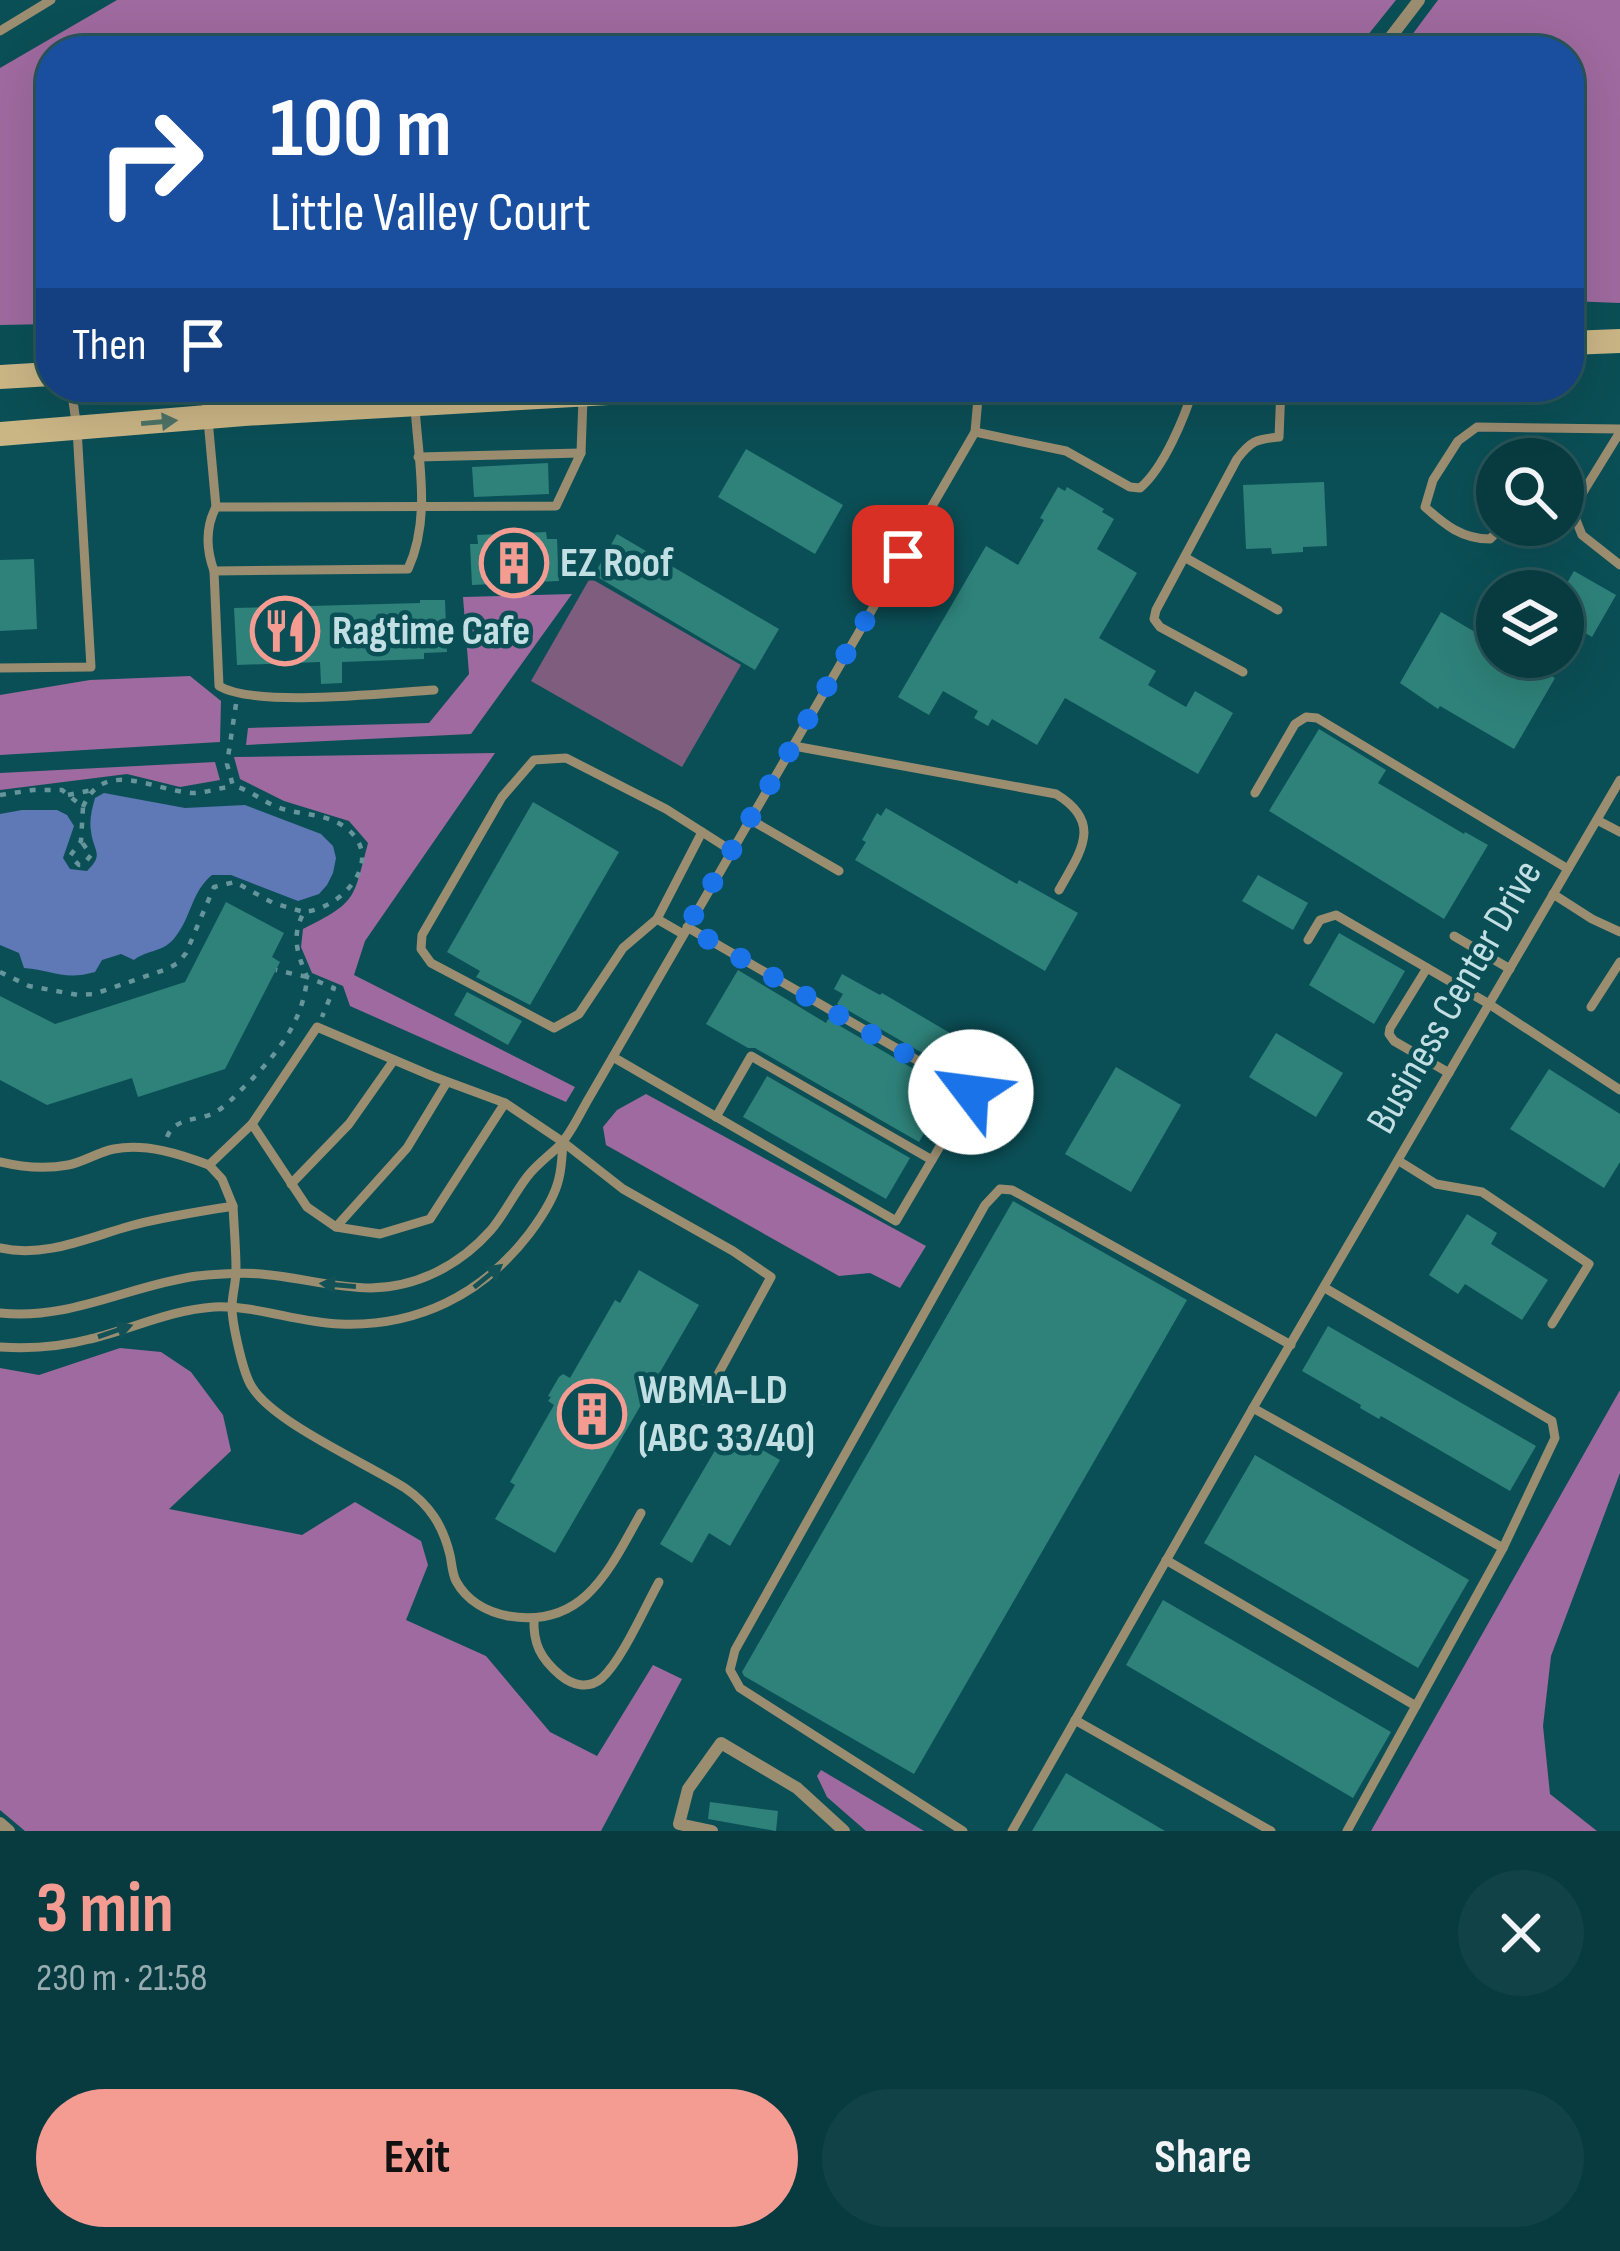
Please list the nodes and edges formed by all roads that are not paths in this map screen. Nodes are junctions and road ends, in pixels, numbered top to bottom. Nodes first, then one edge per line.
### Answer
1 (51, 0) edge
2 (1419, 0) edge
3 (0, 31) edge
4 (1391, 36) edge
5 (1620, 341) edge
6 (1584, 342) edge
7 (36, 375) edge
8 (0, 377) edge
9 (73, 402) edge
10 (206, 402) edge
11 (358, 402) edge
12 (414, 402) edge
13 (583, 402) edge
14 (978, 402) edge
15 (1189, 402) edge
16 (1280, 402) edge
17 (207, 418) junction
18 (77, 429) junction
19 (1620, 431) edge
20 (975, 432) junction
21 (0, 434) edge
22 (581, 453) junction
23 (418, 458) junction
24 (1584, 485) edge
25 (216, 507) junction
26 (422, 507) junction
27 (1584, 537) edge
28 (1476, 539) edge
29 (1186, 558) junction
30 (1620, 566) edge
31 (214, 572) junction
32 (1278, 610) dead end
33 (0, 668) edge
34 (1244, 672) dead end
35 (434, 690) dead end
36 (794, 746) junction
37 (1620, 780) edge
38 (1255, 793) dead end
39 (751, 820) junction
40 (1597, 820) junction
41 (702, 832) junction
42 (1620, 832) edge
43 (732, 851) junction
44 (1568, 869) junction
45 (839, 871) dead end
46 (1059, 890) dead end
47 (1553, 894) junction
48 (657, 920) junction
49 (685, 931) junction
50 (1620, 932) edge
51 (1454, 936) dead end
52 (1308, 940) dead end
53 (1620, 962) edge
54 (1426, 968) junction
55 (1510, 969) junction
56 (1490, 1004) junction
57 (1591, 1006) dead end
58 (613, 1057) junction
59 (394, 1060) junction
60 (1449, 1073) junction
61 (447, 1082) junction
62 (1620, 1090) edge
63 (505, 1103) junction
64 (716, 1117) junction
65 (252, 1124) junction
66 (563, 1142) junction
67 (932, 1160) junction
68 (1399, 1161) junction
69 (0, 1162) edge
70 (209, 1165) junction
71 (291, 1184) junction
72 (232, 1206) junction
73 (336, 1227) junction
74 (0, 1248) edge
75 (236, 1274) junction
76 (1325, 1288) junction
77 (232, 1308) junction
78 (0, 1313) edge
79 (1552, 1324) dead end
80 (1291, 1345) junction
81 (0, 1347) edge
82 (704, 1400) dead end
83 (1253, 1408) junction
84 (641, 1513) dead end
85 (1503, 1548) junction
86 (1166, 1561) junction
87 (659, 1582) dead end
88 (534, 1619) junction
89 (1416, 1706) junction
90 (1076, 1720) junction
91 (0, 1823) edge
92 (9, 1831) edge
93 (712, 1831) edge
94 (844, 1831) edge
95 (963, 1831) edge
96 (1012, 1831) edge
97 (1271, 1831) edge
98 (1347, 1831) edge

1 - 3 lane
2 - 4 street
5 - 6 main road
7 - 8 main road
9 - 18 lane
10 - 17 lane
11 - 17 main road
12 - 23 lane
13 - 22 lane
14 - 20 lane
15 - 20 lane
16 - 29 lane
18 -> 17 main road
17 - 25 lane
18 - 21 main road
18 - 33 lane
19 - 24 lane
19 - 28 lane
20 - 36 lane
22 - 23 lane
22 - 26 lane
23 - 26 lane
25 - 26 lane
25 - 31 lane
26 - 31 lane
27 - 30 lane
29 - 32 lane
29 - 34 lane
31 - 35 lane
36 - 39 lane
36 - 46 lane
37 - 40 lane, Business Center Drive
38 - 44 lane
39 - 43 lane
39 - 45 lane
40 - 42 lane
40 - 44 lane, Business Center Drive
41 - 43 lane
41 - 48 lane
41 - 48 lane
43 - 49 lane
44 - 47 lane, Business Center Drive
47 - 50 lane
47 - 55 lane, Business Center Drive
48 - 49 lane
49 - 58 lane
49 - 67 lane
51 - 55 lane
52 - 54 lane
53 - 57 lane
54 - 56 lane
54 - 60 lane
55 - 56 lane, Business Center Drive
56 - 60 lane, Business Center Drive
56 - 62 lane
58 - 64 lane
58 - 66 lane
59 - 61 lane
59 - 65 lane
59 - 71 lane
60 - 68 lane, Business Center Drive
61 - 63 lane
61 - 73 lane
63 - 66 lane
63 - 73 lane
64 - 67 lane
64 - 67 lane
65 - 70 lane
65 - 71 lane
66 -> 75 lane
77 -> 66 lane
66 - 82 lane
68 - 76 lane, Business Center Drive
68 - 79 lane
69 - 70 lane
70 - 72 lane
71 - 73 lane
72 - 74 lane
72 - 75 lane
75 - 77 lane
75 - 78 lane
76 - 80 lane, Business Center Drive
76 - 85 lane
81 -> 77 lane
77 - 88 lane
80 - 83 lane, Business Center Drive
80 - 95 lane
83 - 85 lane
83 - 86 lane, Business Center Drive
84 - 88 lane
85 - 89 lane
86 - 89 lane
86 - 90 lane, Business Center Drive
87 - 88 lane
89 - 98 lane
90 - 96 lane, Business Center Drive
90 - 97 lane
91 - 92 street
93 - 94 street

